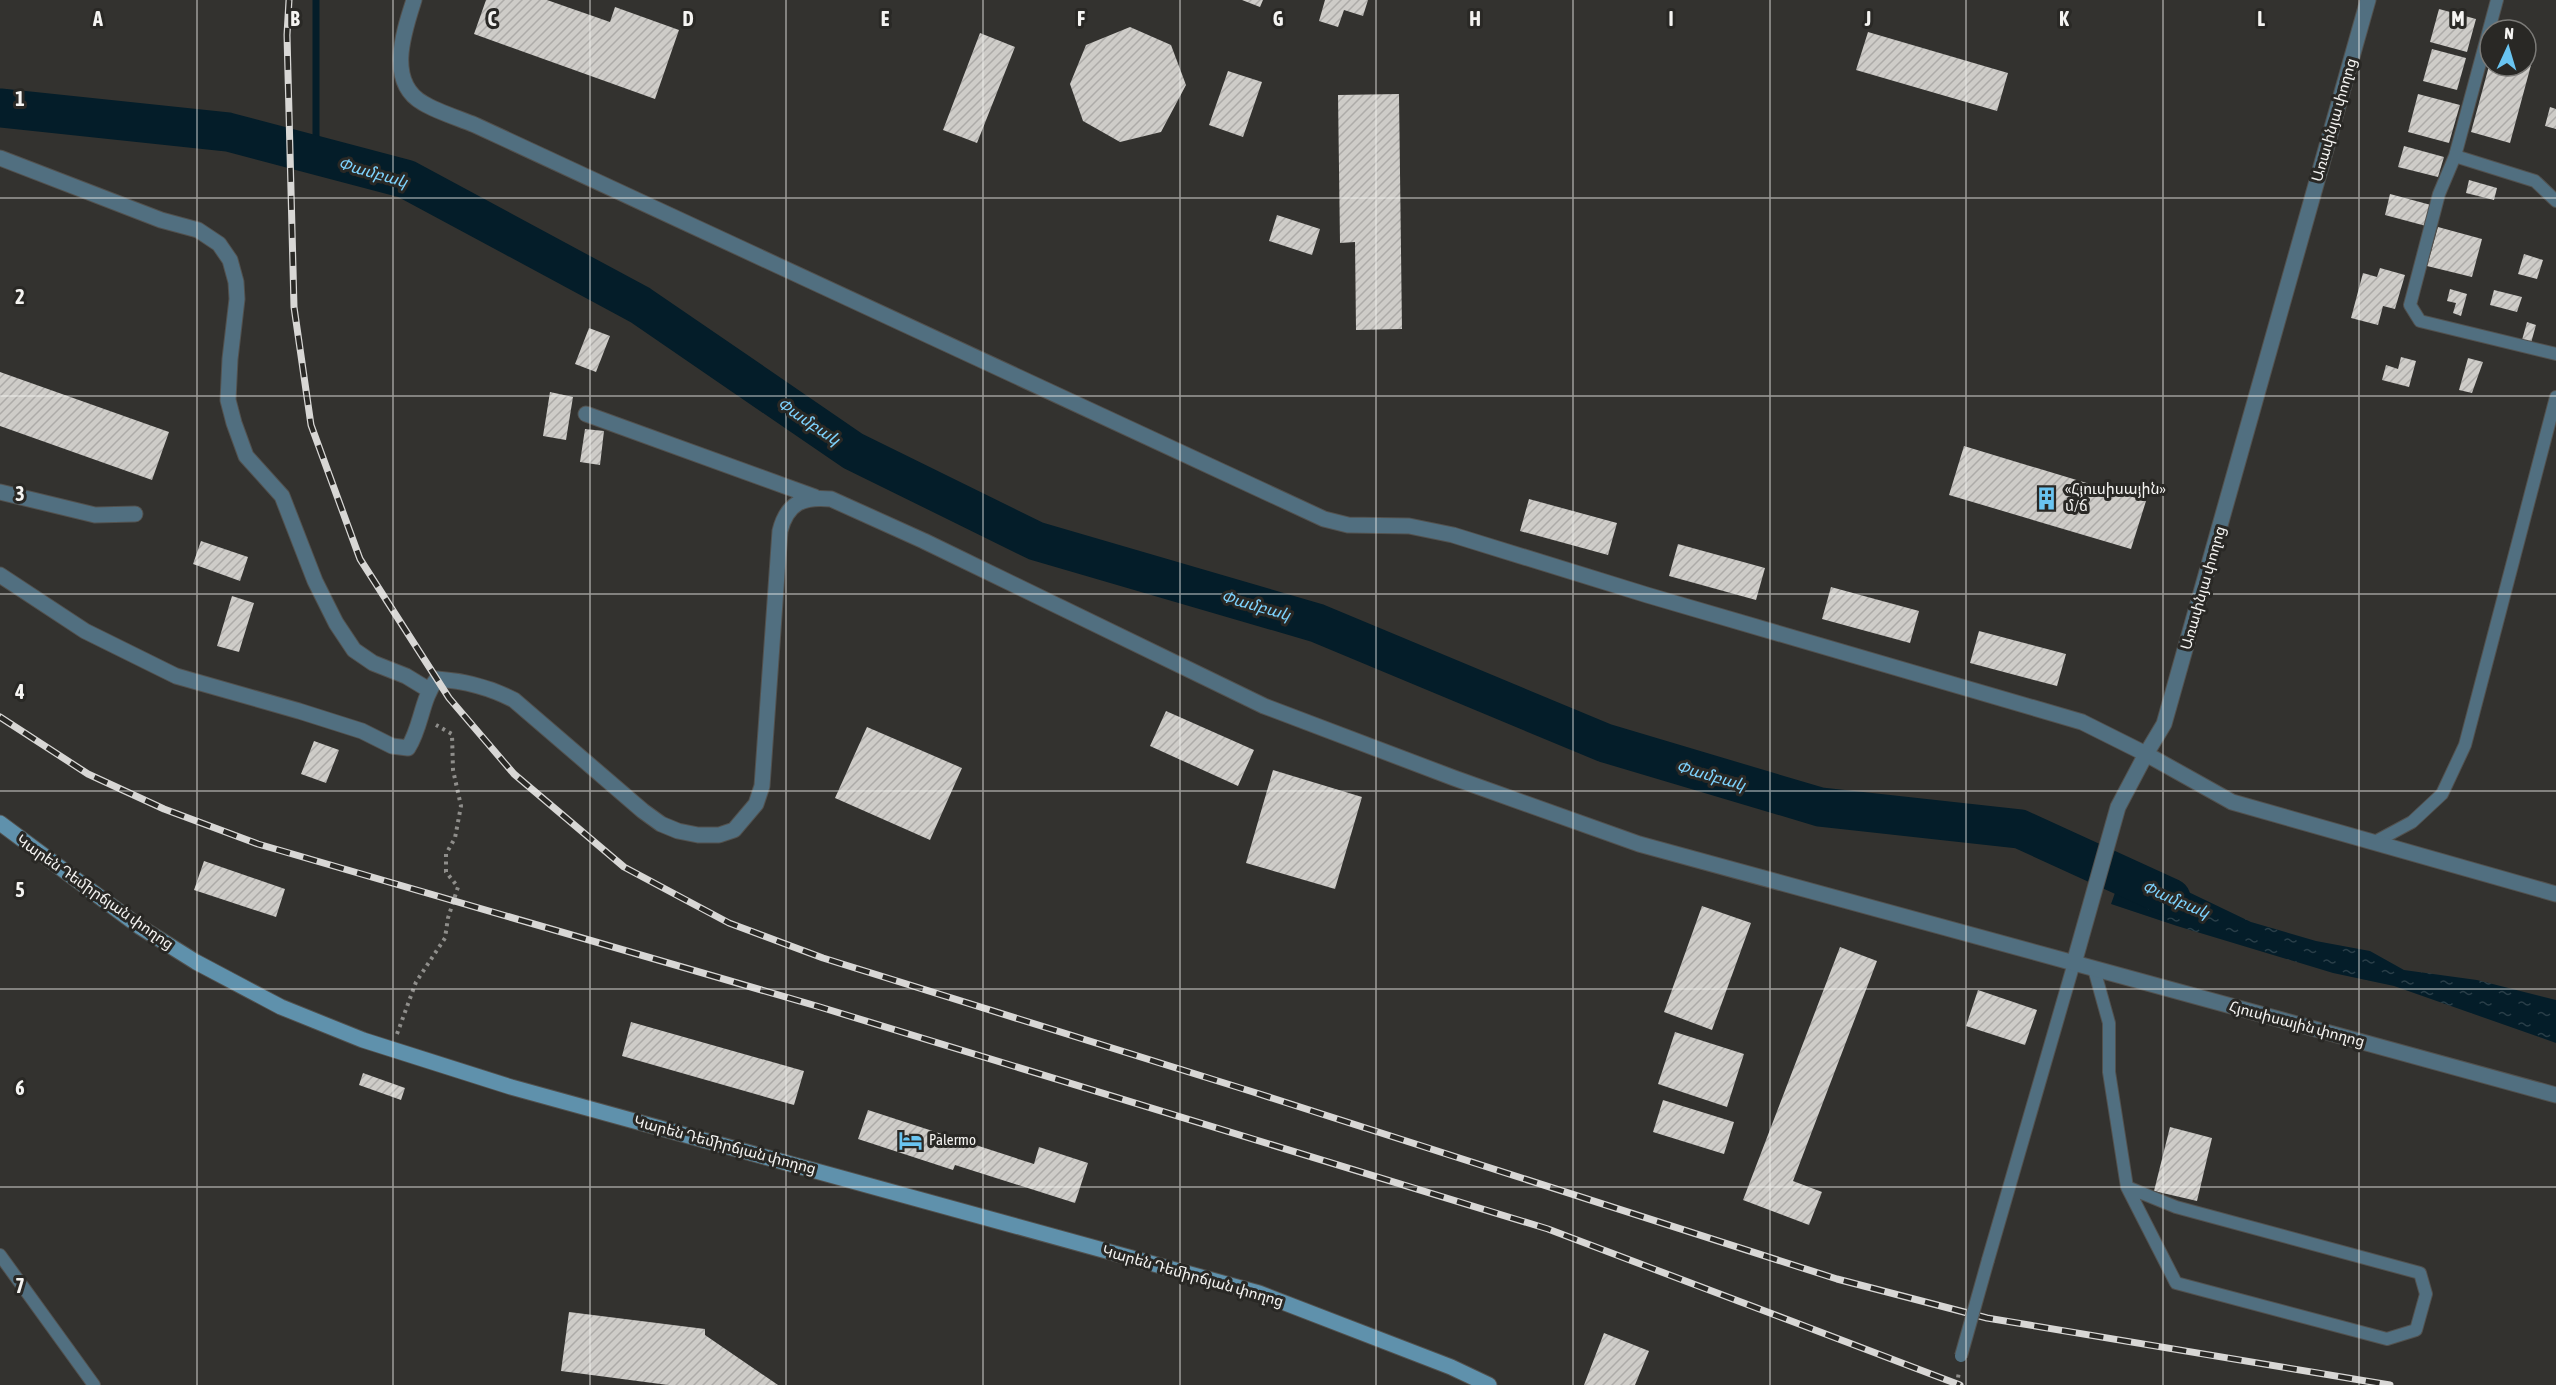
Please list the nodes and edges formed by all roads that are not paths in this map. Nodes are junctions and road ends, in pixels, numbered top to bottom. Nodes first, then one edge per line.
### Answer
1 (414, 0) edge
2 (2368, 0) edge
3 (2497, 0) edge
4 (2455, 156) junction
5 (0, 158) edge
6 (2556, 201) edge
7 (2556, 354) edge
8 (2556, 397) edge
9 (586, 414) dead end
10 (0, 492) edge
11 (815, 497) junction
12 (135, 514) dead end
13 (0, 575) edge
14 (429, 690) junction
15 (2146, 754) junction
16 (0, 824) edge
17 (2373, 843) junction
18 (2556, 894) edge
19 (2074, 963) junction
20 (2094, 969) junction
21 (2556, 1095) edge
22 (2127, 1187) junction
23 (0, 1255) edge
24 (1961, 1356) dead end
25 (94, 1385) edge
26 (1489, 1385) edge

1 - 15 street
2 - 15 street, Առափնյա փողոց
3 - 4 lane
4 - 6 lane
4 - 7 lane
5 - 14 street
8 - 17 lane
9 - 11 street, Հյուսիսային փողոց
10 - 12 street
11 - 14 street
11 - 19 street, Հյուսիսային փողոց
13 - 14 street
15 - 17 street
15 - 19 street, Առափնյա փողոց
16 - 26 main road, Կարեն Դեմիրճյան փողոց
17 - 18 street
19 - 20 street, Հյուսիսային փողոց
19 - 24 lane, bridge
20 - 21 street, Հյուսիսային փողոց
20 - 22 lane
22 - 22 lane
23 - 25 lane

